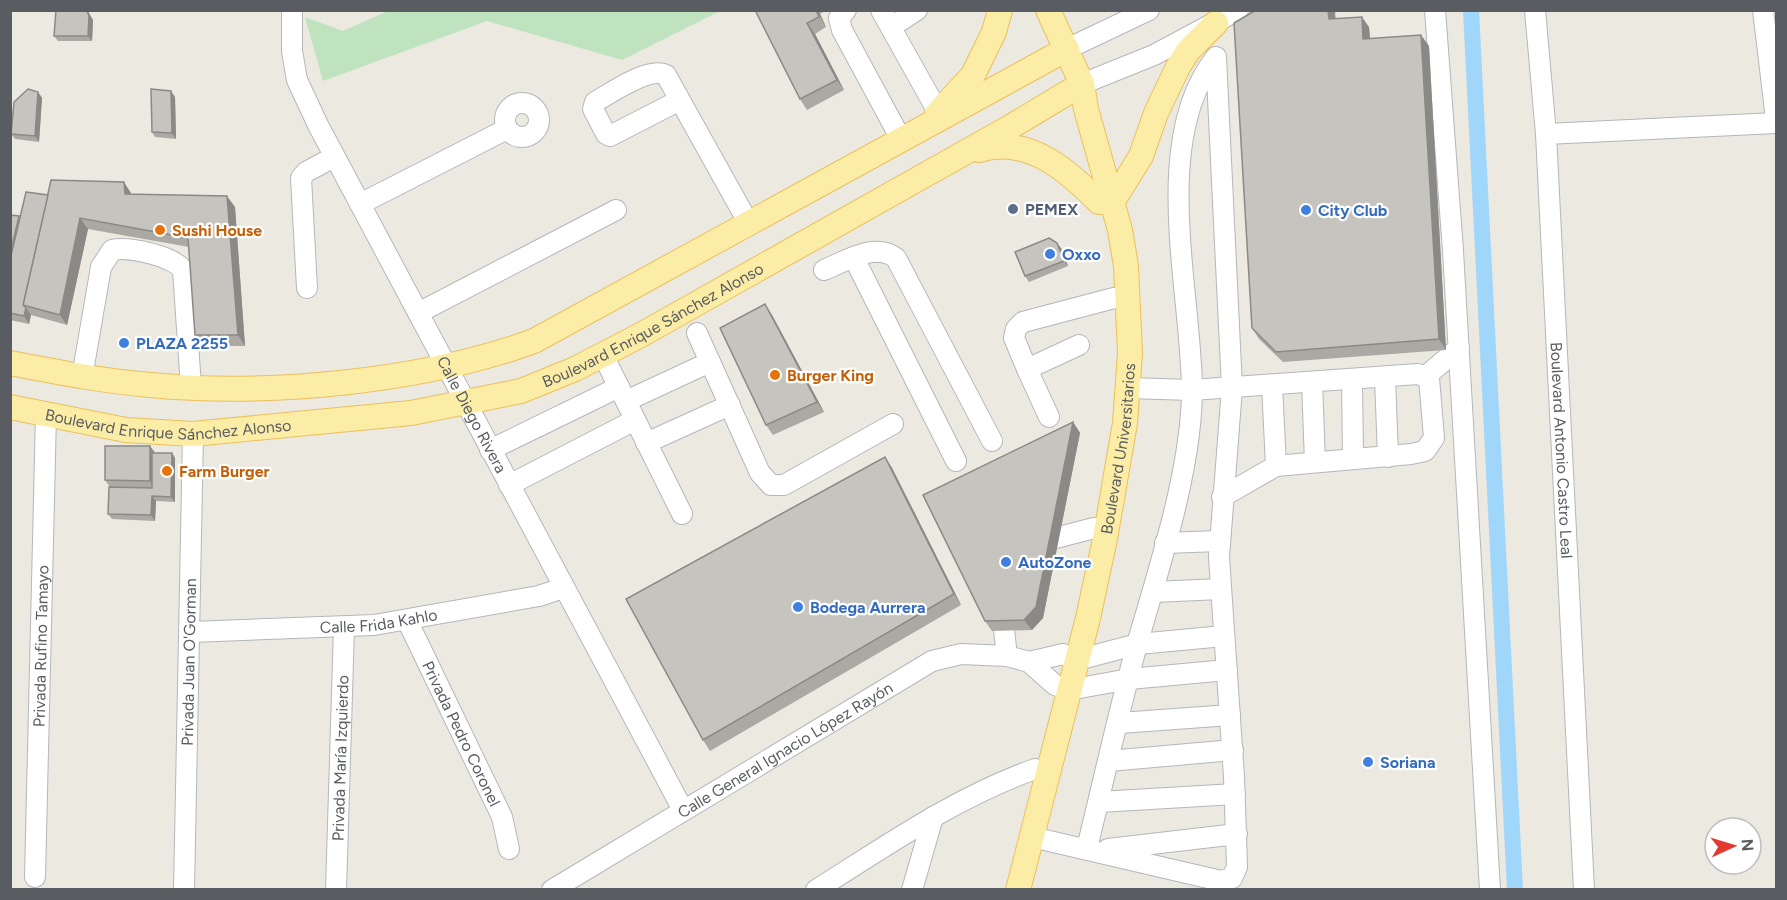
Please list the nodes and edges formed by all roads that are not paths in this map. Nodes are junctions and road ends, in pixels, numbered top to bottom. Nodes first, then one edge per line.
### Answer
1 (292, 10) edge
2 (846, 10) edge
3 (917, 10) edge
4 (1000, 10) edge
5 (1034, 10) edge
6 (1048, 10) edge
7 (1435, 10) edge
8 (1535, 10) edge
9 (1764, 10) edge
10 (1149, 11) edge
11 (1226, 17) edge
12 (886, 19) edge
13 (1060, 54) junction
14 (1216, 57) junction
15 (1774, 87) edge
16 (1074, 89) junction
17 (680, 100) dead end
18 (934, 119) junction
19 (1776, 121) edge
20 (507, 129) dead end
21 (1546, 134) junction
22 (902, 141) junction
23 (334, 157) junction
24 (956, 157) junction
25 (1106, 202) junction
26 (360, 204) junction
27 (616, 210) dead end
28 (749, 224) junction
29 (854, 258) junction
30 (824, 270) dead end
31 (307, 288) dead end
32 (1114, 298) junction
33 (418, 313) junction
34 (697, 333) dead end
35 (1079, 345) dead end
36 (1459, 348) junction
37 (603, 355) junction
38 (710, 362) junction
39 (10, 363) edge
40 (446, 365) junction
41 (1027, 369) junction
42 (1426, 376) junction
43 (82, 377) junction
44 (1384, 378) junction
45 (1352, 380) junction
46 (1312, 382) junction
47 (1272, 385) junction
48 (191, 387) junction
49 (1128, 388) junction
50 (1233, 388) junction
51 (1192, 390) junction
52 (623, 394) junction
53 (466, 404) junction
54 (730, 405) junction
55 (10, 406) edge
56 (45, 415) junction
57 (1049, 417) dead end
58 (635, 420) junction
59 (893, 424) dead end
60 (193, 434) junction
61 (992, 441) dead end
62 (646, 443) junction
63 (490, 450) junction
64 (1388, 457) junction
65 (1353, 458) junction
66 (956, 461) dead end
67 (1315, 462) junction
68 (1276, 466) junction
69 (509, 485) junction
70 (1222, 497) junction
71 (682, 514) dead end
72 (1094, 528) junction
73 (1219, 541) junction
74 (1165, 543) junction
75 (1016, 551) edge
76 (1000, 583) edge
77 (564, 588) junction
78 (1221, 589) junction
79 (1153, 592) junction
80 (407, 620) junction
81 (344, 628) junction
82 (190, 632) junction
83 (1224, 636) junction
84 (1138, 644) junction
85 (1007, 656) junction
86 (1070, 657) junction
87 (1029, 662) junction
88 (1227, 670) junction
89 (1129, 679) junction
90 (1062, 688) junction
91 (1230, 715) junction
92 (1120, 723) junction
93 (1233, 750) junction
94 (1109, 761) junction
95 (1035, 769) junction
96 (1235, 794) junction
97 (1099, 802) junction
98 (683, 810) junction
99 (933, 817) junction
100 (1237, 834) junction
101 (1032, 837) junction
102 (509, 849) dead end
103 (1091, 849) junction
104 (35, 878) dead end
105 (184, 890) edge
106 (336, 890) edge
107 (552, 890) edge
108 (816, 890) edge
109 (912, 890) edge
110 (1004, 890) edge
111 (1018, 890) edge
112 (1490, 890) edge
113 (1584, 890) edge

1 - 23 street, Calle Diego Rivera
2 - 22 street
3 - 12 street
4 - 18 main road
5 - 13 main road, Boulevard Universitarios
6 - 13 main road, Boulevard Universitarios
7 - 36 street
8 - 21 street, Boulevard Antonio Castro Leal
9 - 15 street
10 - 13 street, Boulevard Enrique Sánchez Alonso
11 - 14 street
11 - 16 street, Boulevard Enrique Sánchez Alonso
11 - 25 main road
12 - 18 street
13 - 16 main road, Boulevard Universitarios
13 - 18 main road, Boulevard Enrique Sánchez Alonso
14 - 50 street
14 - 51 street
15 - 19 street
16 - 24 main road, Boulevard Enrique Sánchez Alonso
16 - 25 main road, Boulevard Universitarios
17 - 28 street
18 - 22 main road, Boulevard Enrique Sánchez Alonso
19 - 21 street
20 - 26 street
21 - 113 street, Boulevard Antonio Castro Leal
22 - 28 main road, Boulevard Enrique Sánchez Alonso
23 - 26 street, Calle Diego Rivera
23 - 31 street
24 - 25 main road
24 - 37 main road, Boulevard Enrique Sánchez Alonso
25 - 32 main road, Boulevard Universitarios
25 - 49 main road, Boulevard Universitarios
26 - 33 street, Calle Diego Rivera
27 - 33 street
28 - 40 main road, Boulevard Enrique Sánchez Alonso
29 - 30 street
29 - 61 street
29 - 66 street
32 - 41 street
32 - 72 main road, Boulevard Universitarios
33 - 40 street, Calle Diego Rivera
34 - 38 street
35 - 41 street
36 - 42 street
36 - 112 street
37 - 52 street
37 - 53 main road, Boulevard Enrique Sánchez Alonso
38 - 52 street
38 - 54 street
39 - 43 main road, Boulevard Enrique Sánchez Alonso
40 - 48 main road, Boulevard Enrique Sánchez Alonso
40 - 53 street, Calle Diego Rivera
41 - 57 street
42 - 44 street
42 - 64 street
43 - 48 main road, Boulevard Enrique Sánchez Alonso
43 - 48 street
44 - 45 street
44 - 64 street
45 - 46 street
45 - 65 street
46 - 47 street
46 - 67 street
47 - 50 street
47 - 68 street
49 - 51 street
49 - 86 main road, Boulevard Universitarios
50 - 51 street
50 - 70 street
51 - 74 street
52 - 58 street
52 - 63 street
53 - 60 main road, Boulevard Enrique Sánchez Alonso
53 - 63 street, Calle Diego Rivera
54 - 59 street
54 - 62 street
55 - 56 main road, Boulevard Enrique Sánchez Alonso
56 - 60 main road, Boulevard Enrique Sánchez Alonso
56 - 104 street, Privada Rufino Tamayo
58 - 62 street
58 - 69 street
60 - 82 street, Privada Juan O'Gorman
62 - 71 street
63 - 69 street, Calle Diego Rivera
64 - 65 street
65 - 67 street
67 - 68 street
68 - 70 street
69 - 77 street, Calle Diego Rivera
70 - 73 street
72 - 75 street
72 - 86 main road, Boulevard Universitarios
73 - 74 street
73 - 78 street
74 - 79 street
76 - 85 street
77 - 80 street, Calle Frida Kahlo
77 - 98 street, Calle Diego Rivera
78 - 79 street
78 - 83 street
79 - 84 street
80 - 81 street, Calle Frida Kahlo
80 - 102 street, Privada Pedro Coronel
81 - 82 street, Calle Frida Kahlo
81 - 106 street, Privada María Izquierdo
82 - 105 street, Privada Juan O'Gorman
83 - 84 street
83 - 88 street
84 - 86 street
84 - 89 street
85 - 87 street, Calle General Ignacio López Rayón
85 - 98 street, Calle General Ignacio López Rayón
86 - 87 street
86 - 90 main road, Boulevard Universitarios
87 - 90 street
88 - 89 street
88 - 91 street
89 - 90 street
89 - 92 street
90 - 95 main road, Boulevard Universitarios
90 - 101 main road, Boulevard Universitarios
91 - 92 street
91 - 93 street
92 - 94 street
93 - 94 street
93 - 96 street
94 - 97 street
95 - 99 street
95 - 110 main road, Boulevard Universitarios
96 - 97 street
96 - 100 street
97 - 103 street
98 - 107 street, Calle General Ignacio López Rayón
99 - 108 street
99 - 109 street
100 - 103 street
100 - 103 street
101 - 103 street
101 - 111 main road, Boulevard Universitarios

